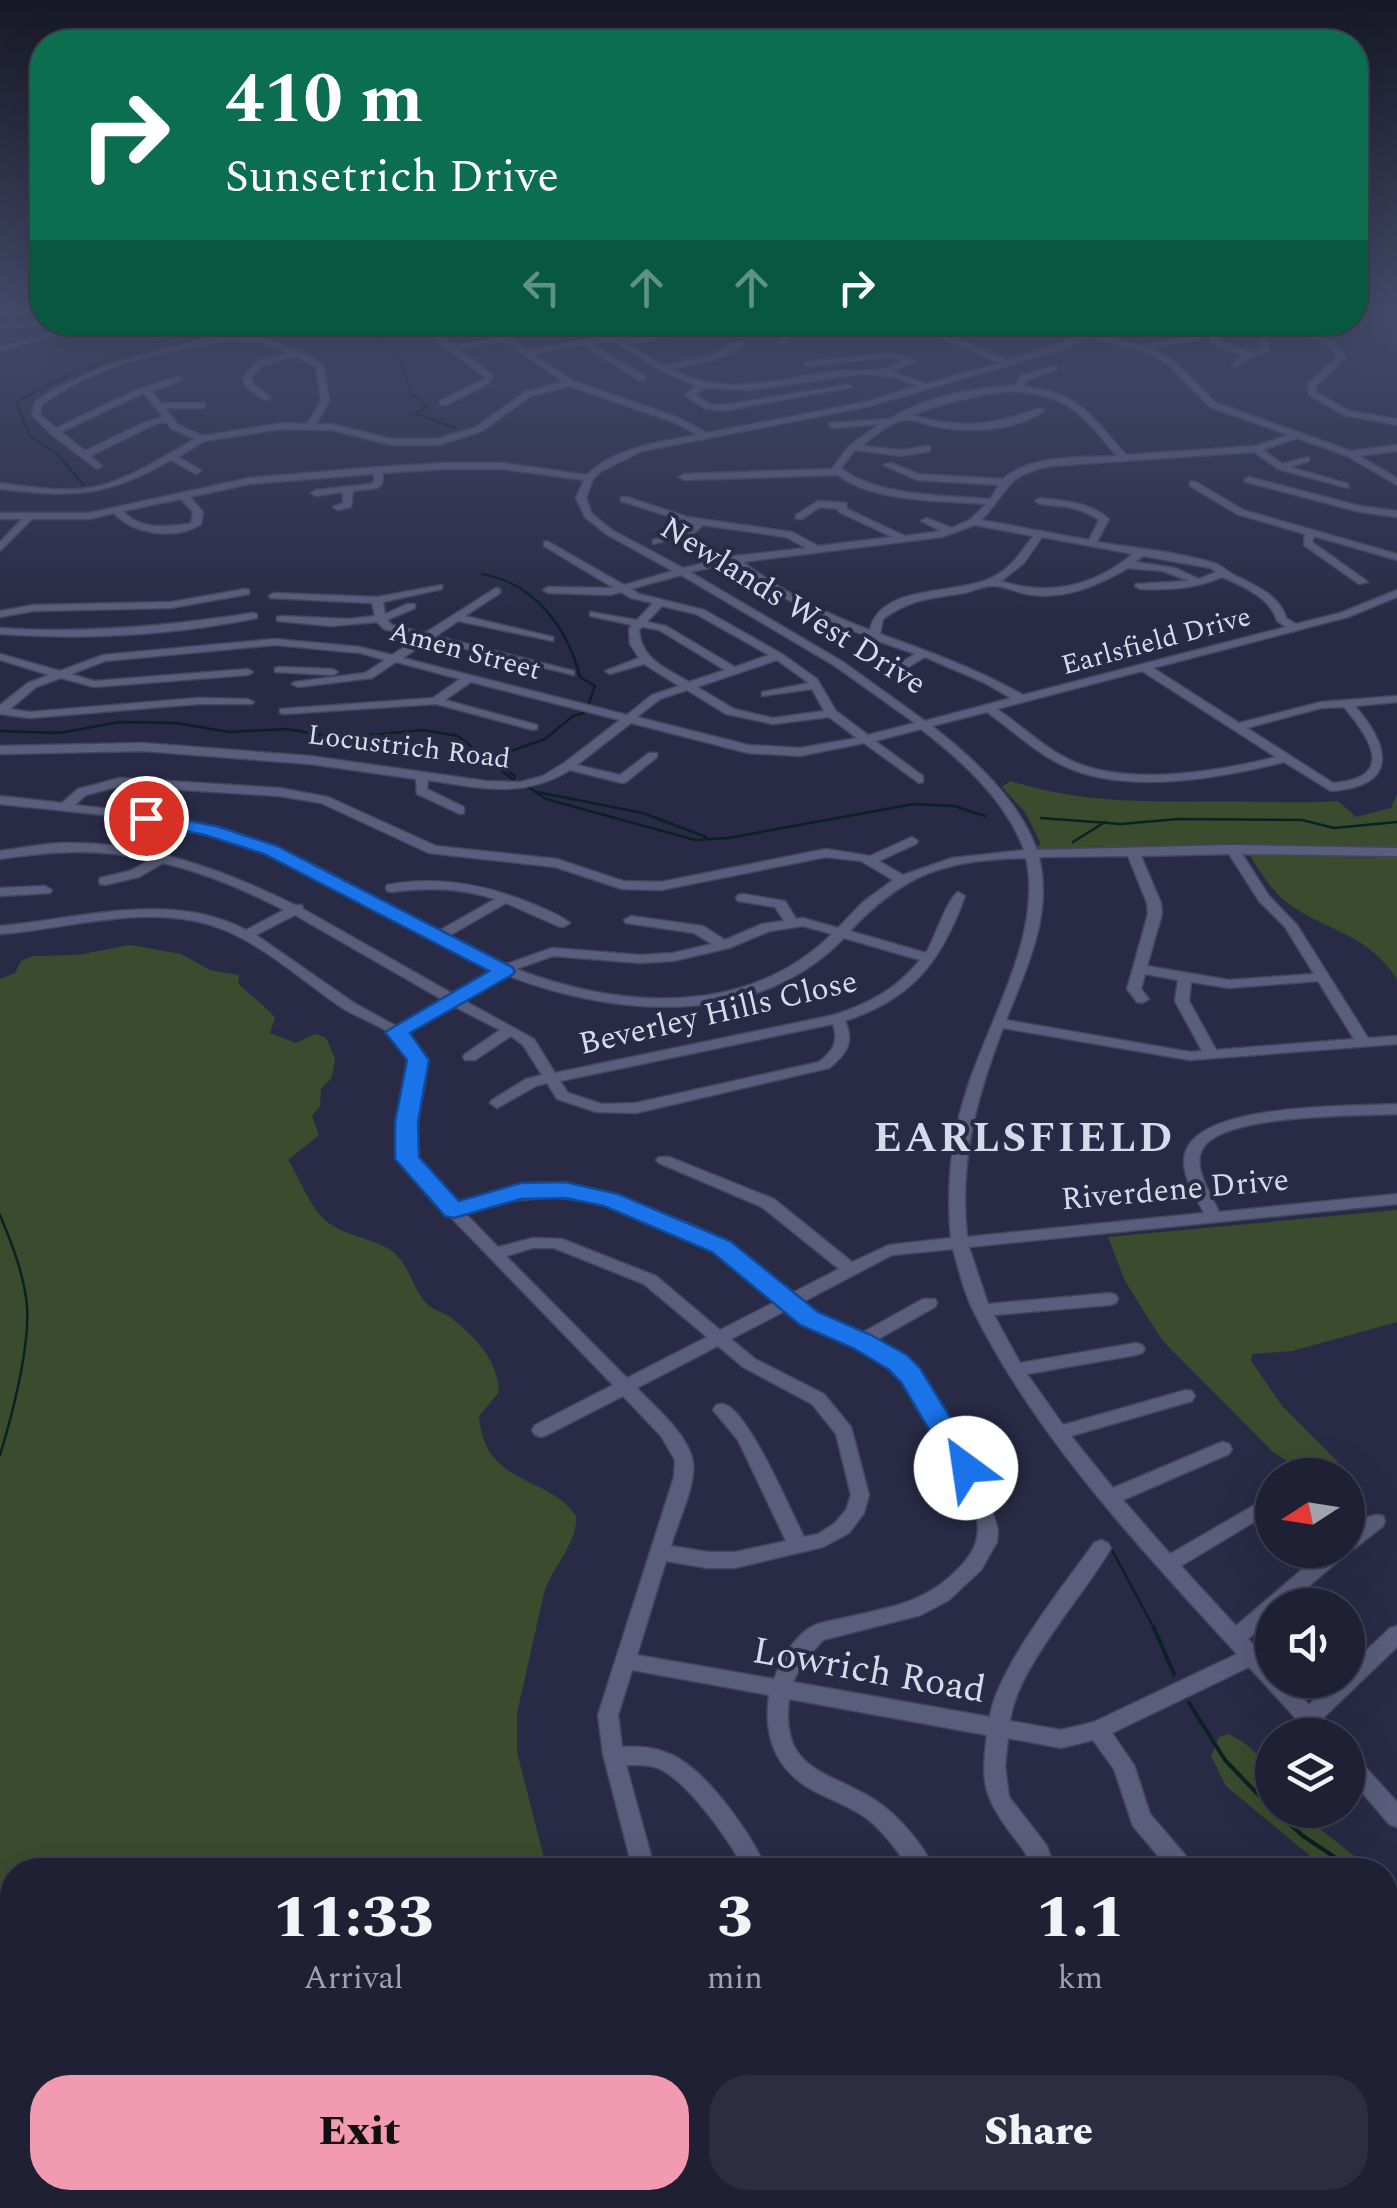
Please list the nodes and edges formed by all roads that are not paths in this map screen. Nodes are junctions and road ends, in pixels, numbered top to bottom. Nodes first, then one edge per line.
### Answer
1 (38, 414) edge
2 (93, 414) edge
3 (165, 414) edge
4 (317, 414) edge
5 (500, 414) edge
6 (659, 414) edge
7 (819, 414) edge
8 (904, 414) edge
9 (1031, 414) edge
10 (1083, 414) edge
11 (1240, 414) edge
12 (1353, 414) edge
13 (901, 415) junction
14 (168, 419) junction
15 (888, 421) junction
16 (1397, 422) edge
17 (311, 425) junction
18 (833, 425) dead end
19 (54, 432) junction
20 (705, 435) junction
21 (1296, 435) junction
22 (202, 439) junction
23 (856, 448) junction
24 (1397, 448) edge
25 (927, 449) dead end
26 (1256, 449) junction
27 (1350, 454) junction
28 (83, 455) junction
29 (170, 456) junction
30 (1125, 458) junction
31 (1306, 459) dead end
32 (888, 465) dead end
33 (96, 466) dead end
34 (1281, 467) junction
35 (378, 470) junction
36 (196, 471) dead end
37 (838, 472) junction
38 (684, 477) dead end
39 (588, 478) junction
40 (1250, 480) dead end
41 (1002, 482) junction
42 (1397, 482) edge
43 (1193, 484) dead end
44 (0, 486) edge
45 (1345, 486) dead end
46 (348, 491) junction
47 (316, 493) dead end
48 (184, 496) junction
49 (624, 499) dead end
50 (1040, 501) dead end
51 (990, 502) junction
52 (338, 506) dead end
53 (118, 512) junction
54 (1397, 514) edge
55 (0, 516) edge
56 (27, 518) junction
57 (799, 518) dead end
58 (926, 521) dead end
59 (701, 522) junction
60 (975, 522) junction
61 (952, 530) junction
62 (1310, 533) junction
63 (1038, 534) junction
64 (902, 538) junction
65 (1093, 541) junction
66 (656, 542) dead end
67 (548, 544) dead end
68 (0, 548) edge
69 (815, 549) junction
70 (1143, 551) junction
71 (1397, 557) edge
72 (734, 559) junction
73 (1128, 565) junction
74 (679, 572) junction
75 (1222, 573) junction
76 (1196, 581) junction
77 (1363, 582) dead end
78 (996, 583) junction
79 (1140, 586) dead end
80 (438, 587) dead end
81 (623, 589) junction
82 (496, 590) dead end
83 (548, 590) dead end
84 (246, 592) dead end
85 (1397, 593) edge
86 (274, 596) dead end
87 (376, 600) junction
88 (660, 602) junction
89 (411, 606) dead end
90 (0, 614) edge
91 (594, 614) dead end
92 (254, 616) dead end
93 (456, 616) junction
94 (280, 619) dead end
95 (381, 620) junction
96 (639, 622) junction
97 (1295, 628) junction
98 (0, 631) edge
99 (427, 637) junction
100 (548, 639) dead end
101 (874, 639) junction
102 (921, 655) junction
103 (778, 656) junction
104 (0, 657) edge
105 (395, 658) junction
106 (646, 660) junction
107 (1144, 667) junction
108 (280, 670) dead end
109 (610, 671) dead end
110 (734, 671) junction
111 (248, 672) dead end
112 (893, 672) dead end
113 (56, 673) junction
114 (570, 673) dead end
115 (469, 678) junction
116 (345, 679) junction
117 (298, 684) dead end
118 (688, 686) junction
119 (816, 686) junction
120 (766, 694) dead end
121 (1021, 699) junction
122 (1397, 699) edge
123 (436, 700) junction
124 (248, 702) dead end
125 (1348, 703) junction
126 (989, 708) junction
127 (0, 711) edge
128 (284, 711) dead end
129 (832, 712) junction
130 (626, 718) junction
131 (922, 724) junction
132 (533, 727) dead end
133 (1238, 728) junction
134 (868, 739) junction
135 (0, 750) edge
136 (653, 756) dead end
137 (1284, 758) junction
138 (568, 766) junction
139 (422, 776) junction
140 (919, 780) dead end
141 (0, 800) edge
142 (64, 808) junction
143 (460, 810) dead end
144 (912, 841) dead end
145 (1232, 849) junction
146 (1133, 852) junction
147 (1397, 852) edge
148 (1033, 854) junction
149 (0, 855) edge
150 (160, 859) junction
151 (871, 860) junction
152 (902, 878) junction
153 (105, 881) dead end
154 (392, 888) dead end
155 (44, 890) dead end
156 (0, 892) edge
157 (958, 896) dead end
158 (508, 897) junction
159 (742, 898) dead end
160 (296, 908) junction
161 (631, 920) dead end
162 (791, 922) junction
163 (563, 924) dead end
164 (0, 930) edge
165 (840, 931) junction
166 (245, 936) junction
167 (439, 936) junction
168 (724, 945) junction
169 (929, 958) junction
170 (1140, 969) junction
171 (504, 971) junction
172 (1322, 977) junction
173 (1185, 978) junction
174 (1142, 999) dead end
175 (453, 1000) junction
176 (837, 1019) junction
177 (999, 1022) junction
178 (510, 1030) junction
179 (396, 1032) junction
180 (1397, 1040) edge
181 (1364, 1042) junction
182 (1211, 1054) junction
183 (470, 1057) dead end
184 (551, 1078) junction
185 (497, 1103) dead end
186 (1397, 1108) edge
187 (664, 1160) dead end
188 (1397, 1200) edge
189 (454, 1210) junction
190 (1214, 1218) junction
191 (958, 1241) junction
192 (496, 1253) junction
193 (849, 1268) junction
194 (1110, 1299) dead end
195 (785, 1302) junction
196 (929, 1303) dead end
197 (981, 1310) junction
198 (718, 1336) junction
199 (862, 1341) junction
200 (1136, 1349) dead end
201 (1017, 1370) junction
202 (624, 1386) junction
203 (1186, 1396) dead end
204 (722, 1410) dead end
205 (541, 1430) dead end
206 (1059, 1433) junction
207 (1223, 1449) dead end
208 (1111, 1497) junction
209 (1255, 1512) edge
210 (1376, 1521) dead end
211 (1365, 1529) edge
212 (798, 1545) junction
213 (1101, 1548) dead end
214 (660, 1552) junction
215 (1170, 1563) junction
216 (1317, 1568) edge
217 (1294, 1588) edge
218 (1255, 1621) edge
219 (1397, 1634) edge
220 (1235, 1638) junction
221 (1252, 1656) junction
222 (1255, 1659) edge
223 (626, 1661) junction
224 (782, 1691) junction
225 (1291, 1698) edge
226 (1309, 1718) joint
227 (998, 1730) junction
228 (1098, 1730) junction
229 (615, 1756) junction
230 (1365, 1778) edge
231 (1393, 1805) edge
232 (642, 1858) edge
233 (751, 1858) edge
234 (915, 1858) edge
235 (1040, 1858) edge
236 (1174, 1858) edge

1 - 19 street
2 - 19 street
3 - 14 street
4 - 17 street
5 - 17 street
6 - 20 street
7 - 20 street
8 - 13 street
9 - 13 street
10 - 30 street
11 - 21 street
12 - 16 street
13 - 15 street
14 - 22 street
14 - 28 street
15 - 18 street
15 - 23 street
17 - 22 street
19 - 28 street
20 - 39 street
21 - 26 street
21 - 27 street
22 - 29 street
23 - 25 street
23 - 37 street
24 - 27 street
26 - 30 street
26 - 34 street
27 - 42 street
28 - 33 street
29 - 36 street
29 - 44 street
30 - 41 street
31 - 34 street
32 - 41 street
34 - 45 street
35 - 39 street
35 - 46 street
35 - 48 street
37 - 38 street
37 - 51 street
39 - 74 street, Newlands West Drive
40 - 54 street
41 - 51 street
43 - 62 street
46 - 47 street
46 - 52 street
48 - 53 street
48 - 53 street
49 - 59 street
50 - 65 street
51 - 60 street
53 - 56 street
55 - 56 street
56 - 68 street
57 - 64 street
58 - 61 street
59 - 66 street
59 - 69 street
60 - 61 street
60 - 63 street
61 - 64 street
62 - 71 street
62 - 77 street
63 - 65 street
63 - 78 street
64 - 69 street
65 - 70 street
67 - 81 street
69 - 72 street
70 - 73 street
70 - 75 street
72 - 74 street
72 - 101 street
73 - 76 street
73 - 78 street
74 - 81 street
74 - 131 street, Newlands West Drive
75 - 76 street
75 - 97 street
76 - 79 street
78 - 101 street
80 - 87 street
81 - 83 street
81 - 88 street
82 - 93 street
84 - 90 street
85 - 97 street, Earlsfield Drive
86 - 87 street
87 - 95 street
88 - 96 street
88 - 103 street
89 - 95 street
91 - 96 street
92 - 98 street
93 - 99 street
93 - 100 street
94 - 95 street
95 - 99 street
96 - 106 street
96 - 110 street
97 - 107 street, Earlsfield Drive
99 - 105 street
99 - 114 street
101 - 102 street
102 - 112 street
102 - 121 street
103 - 110 street, Locustrich Road
103 - 119 street
104 - 113 street
105 - 113 street, Amen Street
105 - 115 street, Amen Street
105 - 116 street
106 - 109 street
106 - 118 street
107 - 121 street, Earlsfield Drive
107 - 133 street
108 - 116 street
110 - 118 street, Locustrich Road
111 - 113 street
113 - 127 street, Amen Street
115 - 123 street
115 - 130 street, Amen Street
116 - 117 street
118 - 129 street
118 - 130 street, Locustrich Road
119 - 120 street
119 - 129 street
121 - 126 street, Earlsfield Drive
122 - 125 street
123 - 128 street
123 - 132 street
124 - 127 street
125 - 133 street
125 - 137 street
126 - 131 street, Earlsfield Drive
126 - 137 street
129 - 134 street
130 - 134 street, Amen Street
130 - 138 street, Locustrich Road
131 - 134 street, Amen Street
131 - 148 street, Newlands West Drive
133 - 137 street
134 - 140 street
135 - 139 street, Locustrich Road
136 - 138 street
138 - 139 street, Locustrich Road
139 - 143 street
141 - 142 street
142 - 151 street
142 - 167 street
144 - 151 street
145 - 146 street
145 - 147 street
145 - 172 street
146 - 148 street
146 - 170 street
148 - 152 street
148 - 177 street, Newlands West Drive
149 - 150 street
150 - 153 street
150 - 160 street
151 - 152 street
152 - 165 street
154 - 158 street
155 - 156 street
157 - 169 street, Beverley Hills Close
158 - 163 street
158 - 167 street
159 - 162 street
160 - 166 street
160 - 175 street
161 - 168 street
162 - 165 street
162 - 168 street
164 - 166 street
165 - 169 street
165 - 171 street
166 - 179 street
167 - 171 street
168 - 171 street
169 - 176 street, Beverley Hills Close
170 - 173 street
170 - 174 street
171 - 175 street
172 - 173 street
172 - 181 street
173 - 182 street
175 - 178 street
175 - 179 street
176 - 184 street, Beverley Hills Close
176 - 184 street
177 - 182 street
177 - 191 street, Newlands West Drive
178 - 183 street
178 - 184 street
179 - 189 street
180 - 181 street
181 - 182 street
184 - 185 street, Beverley Hills Close
186 - 190 street
187 - 193 street
188 - 190 street, Riverdene Drive
189 - 192 street
189 - 195 street
190 - 191 street, Riverdene Drive
191 - 193 street, Riverdene Drive
191 - 197 street, Newlands West Drive
192 - 198 street
192 - 202 street
193 - 195 street, Riverdene Drive
194 - 197 street
195 - 198 street, Riverdene Drive
195 - 199 street
196 - 199 street
197 - 201 street, Newlands West Drive
198 - 202 street, Riverdene Drive
198 - 212 street
199 - 224 street
200 - 201 street
201 - 206 street, Newlands West Drive
202 - 205 street, Riverdene Drive
202 - 214 street
203 - 206 street
204 - 212 street
206 - 208 street, Newlands West Drive
207 - 208 street
208 - 215 street, Newlands West Drive
209 - 215 street
210 - 211 street
212 - 214 street
213 - 227 street
214 - 223 street
215 - 220 street, Newlands West Drive
216 - 217 street
218 - 220 street
219 - 226 street
220 - 221 street, Newlands West Drive
221 - 222 street, Newlands West Drive
221 - 228 street, Lowrich Road
223 - 224 street, Lowrich Road
223 - 229 street
224 - 227 street, Lowrich Road
224 - 234 street
225 - 226 street, Newlands West Drive
227 - 228 street, Lowrich Road
227 - 235 street
228 - 236 street
229 - 232 street
229 - 233 street
230 - 231 street

